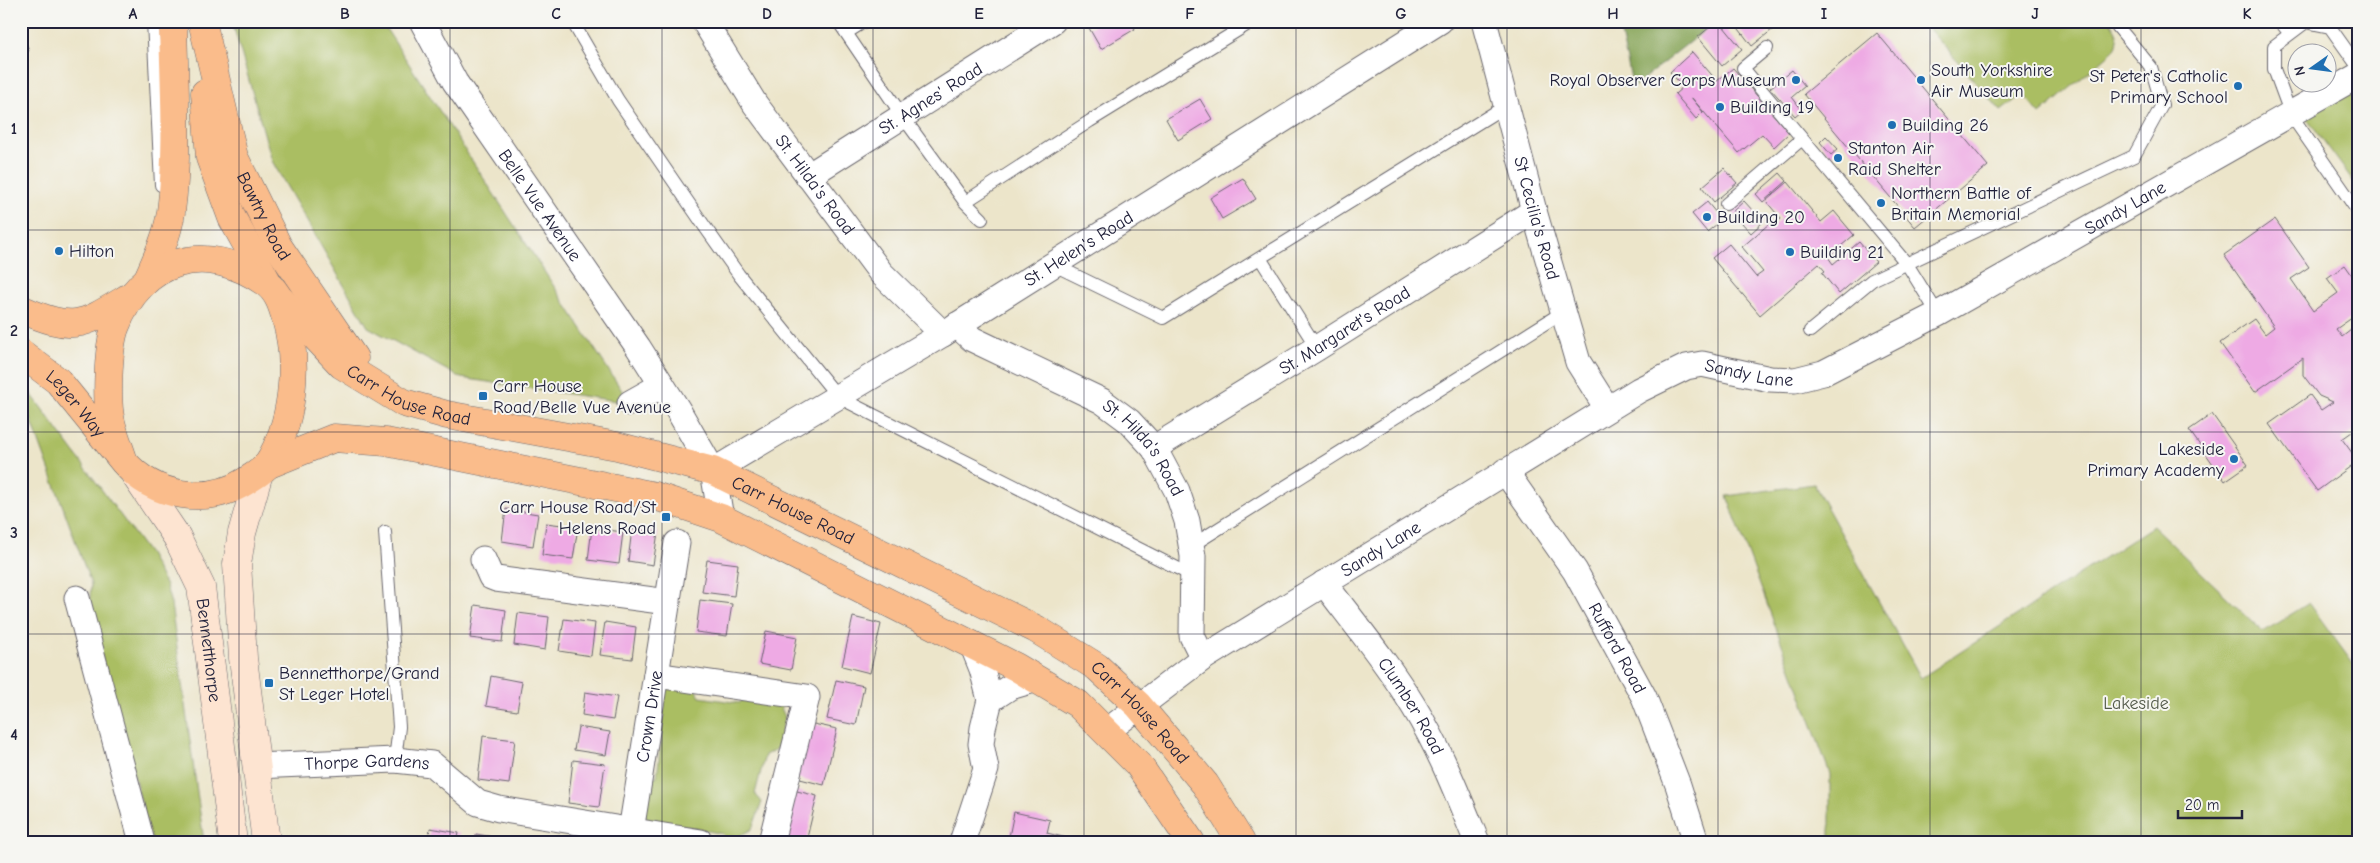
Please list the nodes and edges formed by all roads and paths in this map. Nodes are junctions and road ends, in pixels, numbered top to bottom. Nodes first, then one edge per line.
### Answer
1 (153, 21) edge
2 (172, 21) edge
3 (201, 21) edge
4 (422, 21) edge
5 (572, 21) edge
6 (704, 21) edge
7 (838, 21) edge
8 (865, 21) edge
9 (1053, 21) edge
10 (1253, 21) edge
11 (1440, 21) edge
12 (1484, 21) edge
13 (2113, 21) edge
14 (2280, 21) edge
15 (846, 33) junction
16 (2290, 34) junction
17 (1767, 48) dead end
18 (2359, 68) edge
19 (2359, 75) edge
20 (1507, 105) junction
21 (2291, 115) junction
22 (903, 116) junction
23 (1802, 140) junction
24 (808, 176) junction
25 (964, 202) junction
26 (1726, 204) dead end
27 (1534, 211) junction
28 (2359, 213) edge
29 (982, 219) dead end
30 (161, 250) junction
31 (1260, 258) junction
32 (1907, 264) junction
33 (1054, 265) junction
34 (149, 276) junction
35 (275, 293) junction
36 (131, 296) junction
37 (21, 309) edge
38 (1563, 312) junction
39 (1938, 314) junction
40 (950, 329) junction
41 (1810, 332) dead end
42 (1317, 348) junction
43 (21, 353) edge
44 (662, 385) junction
45 (378, 389) junction
46 (838, 397) junction
47 (630, 403) dead end
48 (1607, 408) junction
49 (1154, 448) junction
50 (129, 468) junction
51 (263, 469) junction
52 (714, 471) junction
53 (1505, 471) junction
54 (721, 518) junction
55 (385, 532) dead end
56 (677, 543) dead end
57 (1191, 546) junction
58 (483, 559) dead end
59 (1193, 576) junction
60 (1324, 583) junction
61 (77, 598) dead end
62 (668, 602) junction
63 (972, 644) junction
64 (1203, 658) junction
65 (656, 675) junction
66 (1037, 679) junction
67 (990, 700) junction
68 (1138, 705) junction
69 (1107, 731) junction
70 (395, 760) junction
71 (256, 766) junction
72 (631, 831) junction
73 (142, 842) edge
74 (233, 842) edge
75 (266, 842) edge
76 (701, 842) edge
77 (772, 842) edge
78 (962, 842) edge
79 (1191, 842) edge
80 (1241, 842) edge
81 (1477, 842) edge
82 (1696, 842) edge

1 - 30 lane
2 - 30 highway
3 - 35 highway, Bawtry Road
3 - 45 highway, Bawtry Road
4 - 44 street, Belle Vue Avenue
5 - 46 lane
6 - 24 street, St. Hilda's Road
7 - 15 lane
8 - 15 lane
9 - 22 street, St. Agnes' Road
10 - 25 lane
11 - 33 street, St. Helen's Road
12 - 20 street, St Cecilia's Road
13 - 32 lane
14 - 16 lane
15 - 22 lane
16 - 18 lane
16 - 21 lane
17 - 23 lane
19 - 21 street, Sandy Lane
20 - 27 street, St Cecilia's Road
20 - 31 lane
21 - 28 lane
21 - 39 street, Sandy Lane
22 - 24 street, St. Agnes' Road
22 - 25 lane
23 - 26 lane
23 - 32 lane
24 - 40 street, St. Hilda's Road
25 - 29 lane
27 - 38 street, St Cecilia's Road
27 - 42 street, St. Margaret's Road
30 - 34 highway
31 - 33 lane
31 - 42 lane
32 - 39 lane
32 - 41 lane
33 - 40 street, St. Helen's Road
34 - 35 highway
34 - 36 highway
35 - 45 highway, Carr House Road
35 - 51 highway
36 - 37 highway
36 - 50 highway
38 - 48 street, St Cecilia's Road
38 - 57 lane
39 - 48 street, Sandy Lane
40 - 46 street, St. Helen's Road
40 - 49 street, St. Hilda's Road
42 - 49 street, St. Margaret's Road
43 - 50 highway, Leger Way
44 - 47 street
44 - 52 street, Belle Vue Avenue
45 - 52 highway, Carr House Road
46 - 52 street, St. Helen's Road
46 - 59 lane
48 - 53 street, Sandy Lane
49 - 57 street, St. Hilda's Road
50 - 51 highway, Carr House Road
50 - 74 street, Bennetthorpe
51 - 54 highway, Carr House Road
51 - 71 street, Bennetthorpe
52 - 54 street
52 - 68 highway, Carr House Road
53 - 60 street, Sandy Lane
53 - 82 street, Rufford Road
54 - 63 highway, Carr House Road
55 - 70 lane
56 - 62 street, Crown Drive
57 - 59 street, St. Hilda's Road
58 - 62 street
59 - 64 street, St. Hilda's Road
60 - 64 street, Sandy Lane
60 - 81 street, Clumber Road
61 - 73 street
62 - 65 street, Crown Drive
63 - 66 highway, Carr House Road
63 - 67 street
64 - 68 street, Sandy Lane
65 - 72 street, Crown Drive
65 - 77 street
66 - 67 street
66 - 69 highway, Carr House Road
67 - 78 street
68 - 69 street, Sandy Lane
68 - 80 highway, Carr House Road
69 - 79 highway, Carr House Road
70 - 71 street, Thorpe Gardens
70 - 72 street, Thorpe Gardens
71 - 75 street, Bennetthorpe
72 - 76 street, Thorpe Gardens

